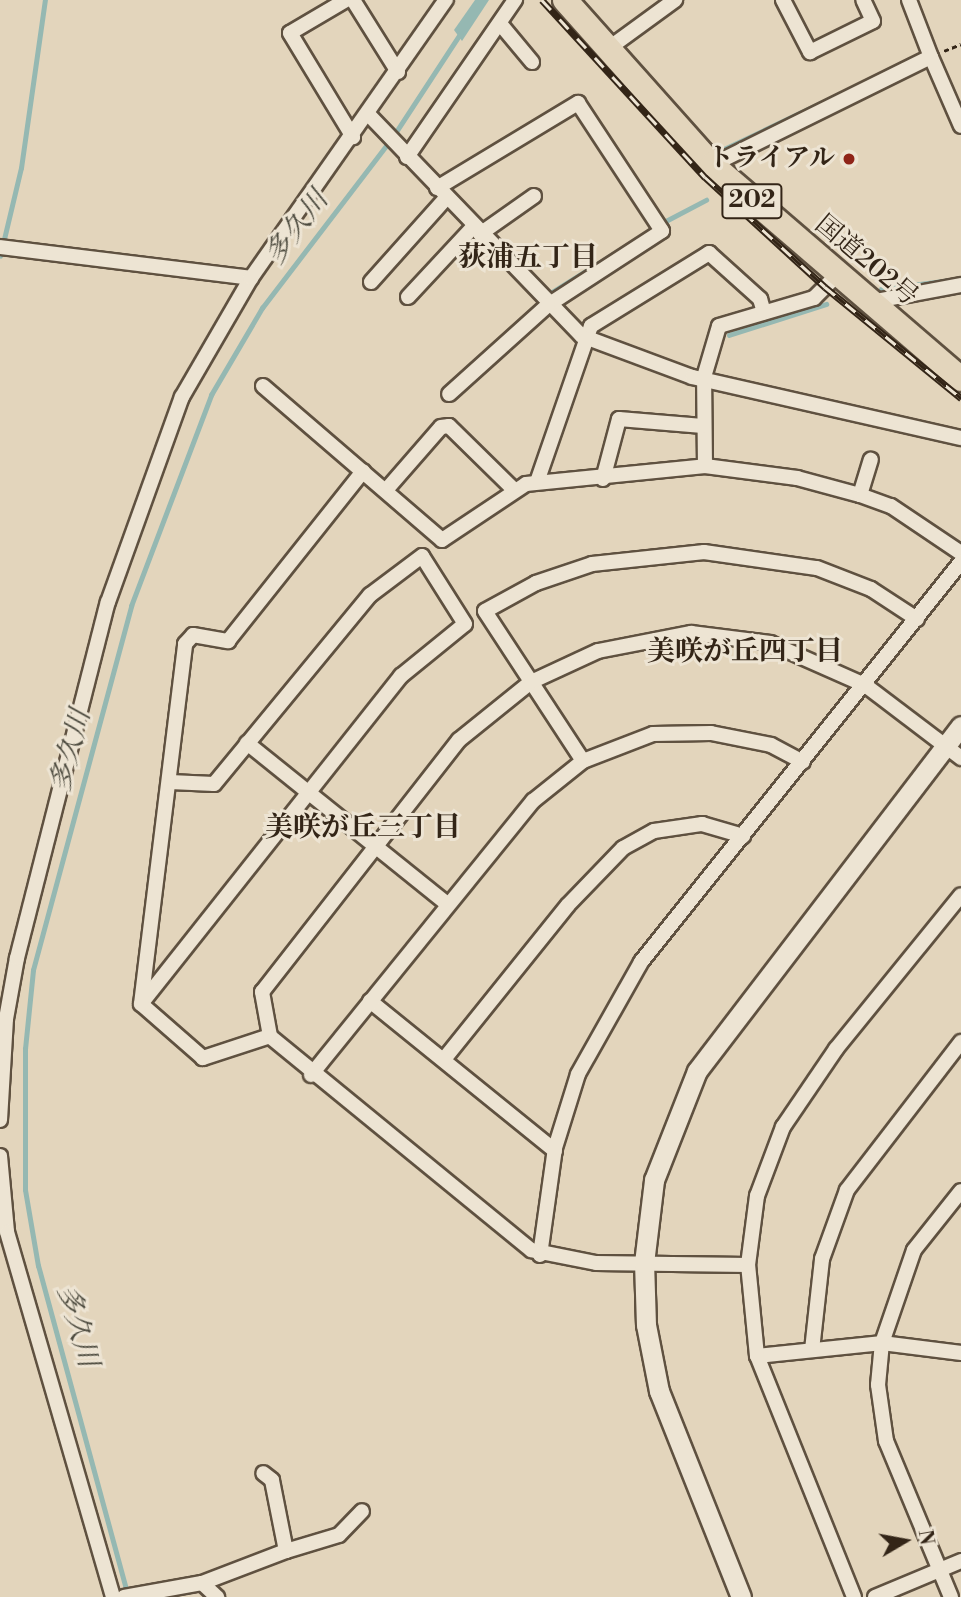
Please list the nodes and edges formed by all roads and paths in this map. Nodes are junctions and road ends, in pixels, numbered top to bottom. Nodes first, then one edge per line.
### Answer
1 (346, 0) edge
2 (353, 0) edge
3 (446, 0) edge
4 (514, 0) edge
5 (565, 0) edge
6 (675, 0) edge
7 (783, 0) edge
8 (863, 0) edge
9 (909, 0) edge
10 (502, 26) junction
11 (961, 44) edge
12 (605, 51) junction
13 (931, 57) junction
14 (532, 62) dead end
15 (398, 72) junction
16 (369, 116) junction
17 (961, 126) edge
18 (353, 137) junction
19 (407, 156) junction
20 (712, 165) junction
21 (441, 193) junction
22 (534, 196) dead end
23 (477, 230) junction
24 (7, 248) edge
25 (835, 277) junction
26 (251, 278) junction
27 (371, 282) dead end
28 (961, 285) edge
29 (408, 297) dead end
30 (869, 303) junction
31 (548, 305) junction
32 (764, 312) junction
33 (582, 336) junction
34 (704, 377) junction
35 (961, 379) edge
36 (263, 386) dead end
37 (449, 394) dead end
38 (704, 426) junction
39 (961, 438) edge
40 (871, 460) dead end
41 (705, 466) junction
42 (363, 471) junction
43 (603, 480) junction
44 (537, 482) junction
45 (387, 489) junction
46 (513, 489) junction
47 (860, 495) junction
48 (961, 553) edge
49 (961, 562) edge
50 (917, 619) junction
51 (531, 681) junction
52 (865, 685) junction
53 (961, 726) edge
54 (247, 743) junction
55 (945, 745) junction
56 (961, 758) edge
57 (583, 761) junction
58 (803, 762) junction
59 (170, 782) junction
60 (310, 792) junction
61 (743, 836) junction
62 (373, 844) junction
63 (961, 895) edge
64 (447, 904) junction
65 (370, 1001) junction
66 (141, 1004) junction
67 (270, 1036) junction
68 (961, 1042) edge
69 (445, 1058) junction
70 (311, 1076) junction
71 (0, 1120) edge
72 (555, 1151) junction
73 (0, 1156) edge
74 (961, 1191) edge
75 (540, 1255) junction
76 (644, 1264) junction
77 (748, 1265) junction
78 (882, 1343) junction
79 (812, 1350) junction
80 (961, 1353) edge
81 (757, 1356) junction
82 (263, 1473) dead end
83 (362, 1511) dead end
84 (286, 1551) junction
85 (961, 1561) edge
86 (940, 1571) junction
87 (202, 1583) junction
88 (113, 1597) edge
89 (124, 1597) edge
90 (217, 1597) edge
91 (741, 1597) edge
92 (854, 1597) edge
93 (875, 1597) edge
94 (951, 1597) edge

1 - 18 street
2 - 15 street
3 - 15 street
4 - 10 street
5 - 12 highway, 国道202号 / 202
6 - 12 street
7 - 8 street
9 - 13 street
10 - 14 street
10 - 19 street
11 - 13 path
12 - 20 highway, 国道202号 / 202
13 - 17 street
13 - 20 street
15 - 16 street
16 - 18 street
16 - 19 street
18 - 26 street
19 - 21 street
20 - 25 highway, 国道202号 / 202
21 - 23 street
21 - 27 street
21 - 31 street
22 - 23 street
23 - 29 street
23 - 31 street
24 - 26 street
25 - 30 highway, 国道202号 / 202
25 - 32 street
26 - 71 street
28 - 30 street
30 - 35 highway, 国道202号 / 202
31 - 33 street
31 - 37 street
32 - 33 street
32 - 34 street
33 - 34 street
33 - 44 street
34 - 38 street
34 - 39 street
36 - 42 street
38 - 41 street
38 - 43 street
40 - 47 street
41 - 43 street
41 - 47 street
42 - 45 street
42 - 59 street
43 - 44 street
44 - 46 street
45 - 46 street
45 - 46 street
47 - 48 street
49 - 50 street
50 - 51 street
50 - 52 street
51 - 52 street
51 - 57 street
51 - 62 street
52 - 55 street
52 - 58 street
53 - 55 street
54 - 59 street
54 - 60 street
54 - 60 street
55 - 56 street
55 - 76 street
57 - 58 street
57 - 64 street
58 - 61 street
59 - 66 street
60 - 62 street
60 - 66 street
61 - 69 street
61 - 72 street
62 - 64 street
62 - 67 street
63 - 77 street
64 - 65 street
65 - 69 street
65 - 70 street
66 - 67 street
67 - 70 street
68 - 79 street
69 - 72 street
70 - 75 street
72 - 75 street
73 - 88 street
74 - 78 street
75 - 76 street
76 - 77 street
76 - 91 street
77 - 81 street
78 - 79 street
78 - 80 street
78 - 86 street
79 - 81 street
81 - 92 street
82 - 84 street
83 - 84 street
84 - 87 street
85 - 86 street
86 - 93 street
86 - 94 street
87 - 89 street
87 - 90 street

